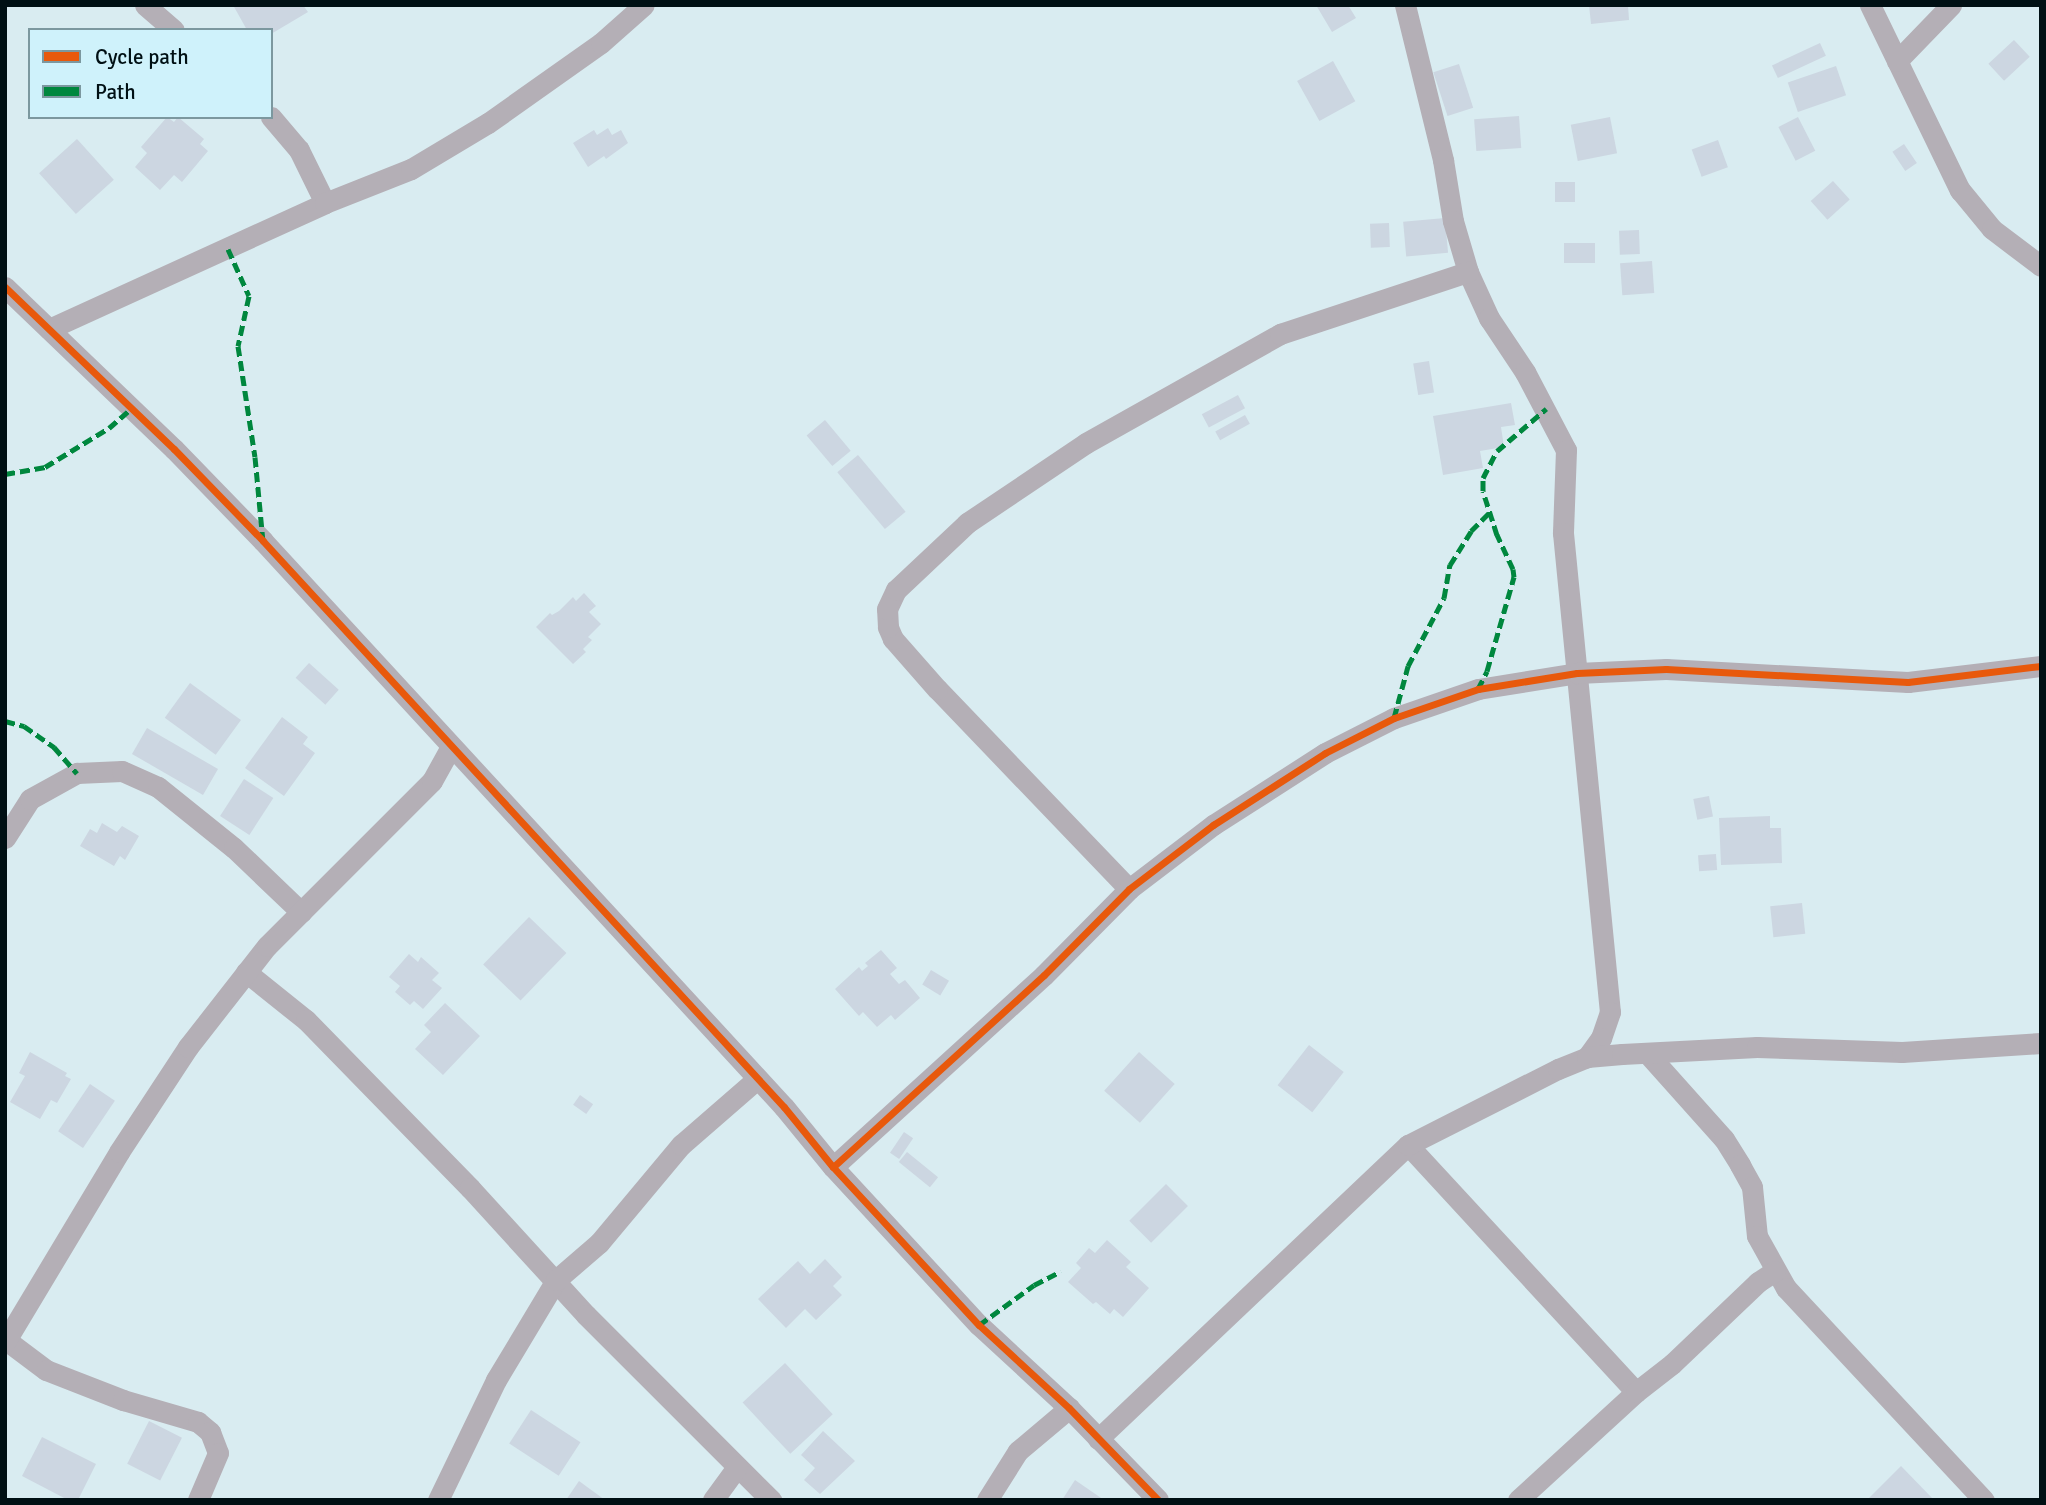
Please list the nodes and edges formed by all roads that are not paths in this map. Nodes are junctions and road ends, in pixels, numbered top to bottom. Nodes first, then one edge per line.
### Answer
1 (145, 5) edge
2 (644, 5) edge
3 (1405, 5) edge
4 (1870, 5) edge
5 (1951, 5) edge
6 (172, 28) edge
7 (1898, 61) junction
8 (273, 119) edge
9 (325, 203) junction
10 (2041, 266) edge
11 (1468, 272) junction
12 (5, 287) edge
13 (49, 329) junction
14 (2041, 666) edge
15 (1577, 673) junction
16 (451, 747) junction
17 (5, 838) edge
18 (1129, 889) junction
19 (301, 912) junction
20 (246, 972) junction
21 (2041, 1043) edge
22 (1647, 1053) junction
23 (1587, 1057) junction
24 (757, 1079) junction
25 (1408, 1145) junction
26 (833, 1167) junction
27 (1776, 1271) junction
28 (556, 1280) junction
29 (6, 1341) edge
30 (1636, 1392) junction
31 (1069, 1408) junction
32 (1098, 1439) junction
33 (737, 1467) junction
34 (198, 1500) edge
35 (438, 1500) edge
36 (713, 1500) edge
37 (771, 1500) edge
38 (986, 1500) edge
39 (1157, 1500) edge
40 (1518, 1500) edge
41 (1984, 1500) edge

1 - 6 street
2 - 9 street
3 - 11 street
4 - 7 street
5 - 7 street
7 - 10 street
8 - 9 street
9 - 13 street
11 - 15 street
11 - 18 street
12 - 13 street
13 - 16 street
14 - 15 street
15 - 18 street
15 - 23 street
16 - 19 street
16 - 24 street
17 - 19 street
18 - 26 street
19 - 20 street
20 - 28 street
20 - 29 street
21 - 22 street
22 - 23 street
22 - 27 street
23 - 25 street
24 - 26 street
24 - 28 street
25 - 30 street
25 - 32 street
26 - 31 street
27 - 30 street
27 - 41 street
28 - 33 street
28 - 35 street
29 - 34 street
30 - 40 street
31 - 32 street
31 - 38 street
32 - 39 street
33 - 36 street
33 - 37 street

